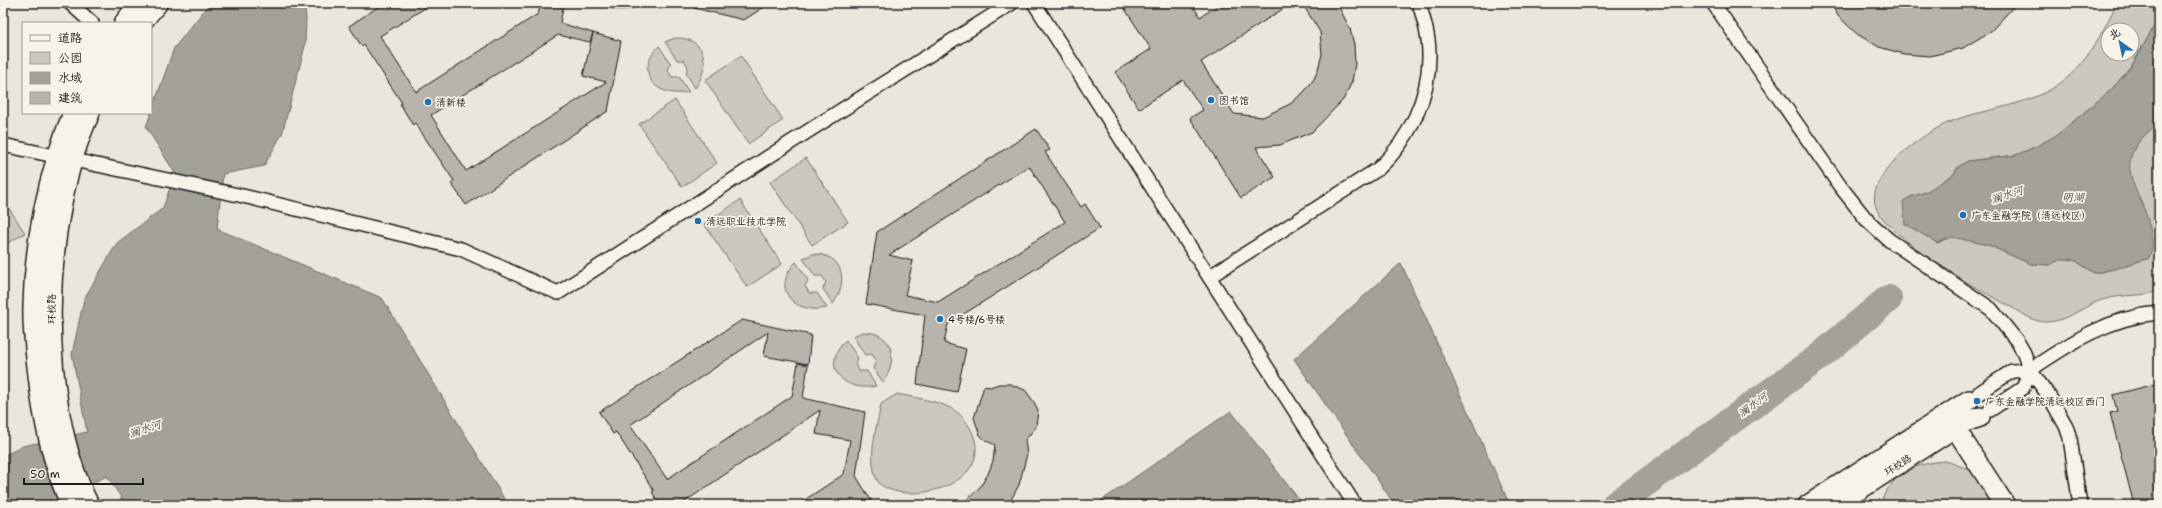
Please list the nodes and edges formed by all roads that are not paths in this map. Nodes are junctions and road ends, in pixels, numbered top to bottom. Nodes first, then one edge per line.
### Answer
1 (70, 3) edge
2 (139, 3) edge
3 (158, 3) edge
4 (1012, 3) edge
5 (1034, 3) edge
6 (1419, 3) edge
7 (1713, 3) edge
8 (91, 22) edge
9 (125, 22) edge
10 (142, 22) edge
11 (73, 114) edge
12 (89, 114) edge
13 (3, 145) edge
14 (66, 157) junction
15 (1209, 277) junction
16 (2159, 313) edge
17 (2030, 370) junction
18 (1974, 396) joint
19 (1985, 413) joint
20 (1948, 424) junction
21 (77, 500) edge
22 (1838, 500) edge
23 (1355, 505) edge
24 (1808, 505) edge
25 (2005, 505) edge
26 (2080, 505) edge

1 - 8 street
2 - 9 street
3 - 10 street
4 - 14 street
5 - 15 street
6 - 15 street
7 - 17 street
11 - 14 street, 环校路
12 - 14 street, 环校路
13 - 14 street
14 - 21 street, 环校路
15 - 23 street
16 - 17 street
17 - 18 street
17 - 19 street
17 - 26 street
18 - 20 street, 环校路
19 - 20 street, 环校路
20 - 22 street, 环校路
20 - 25 street
22 - 24 street, 环校路

